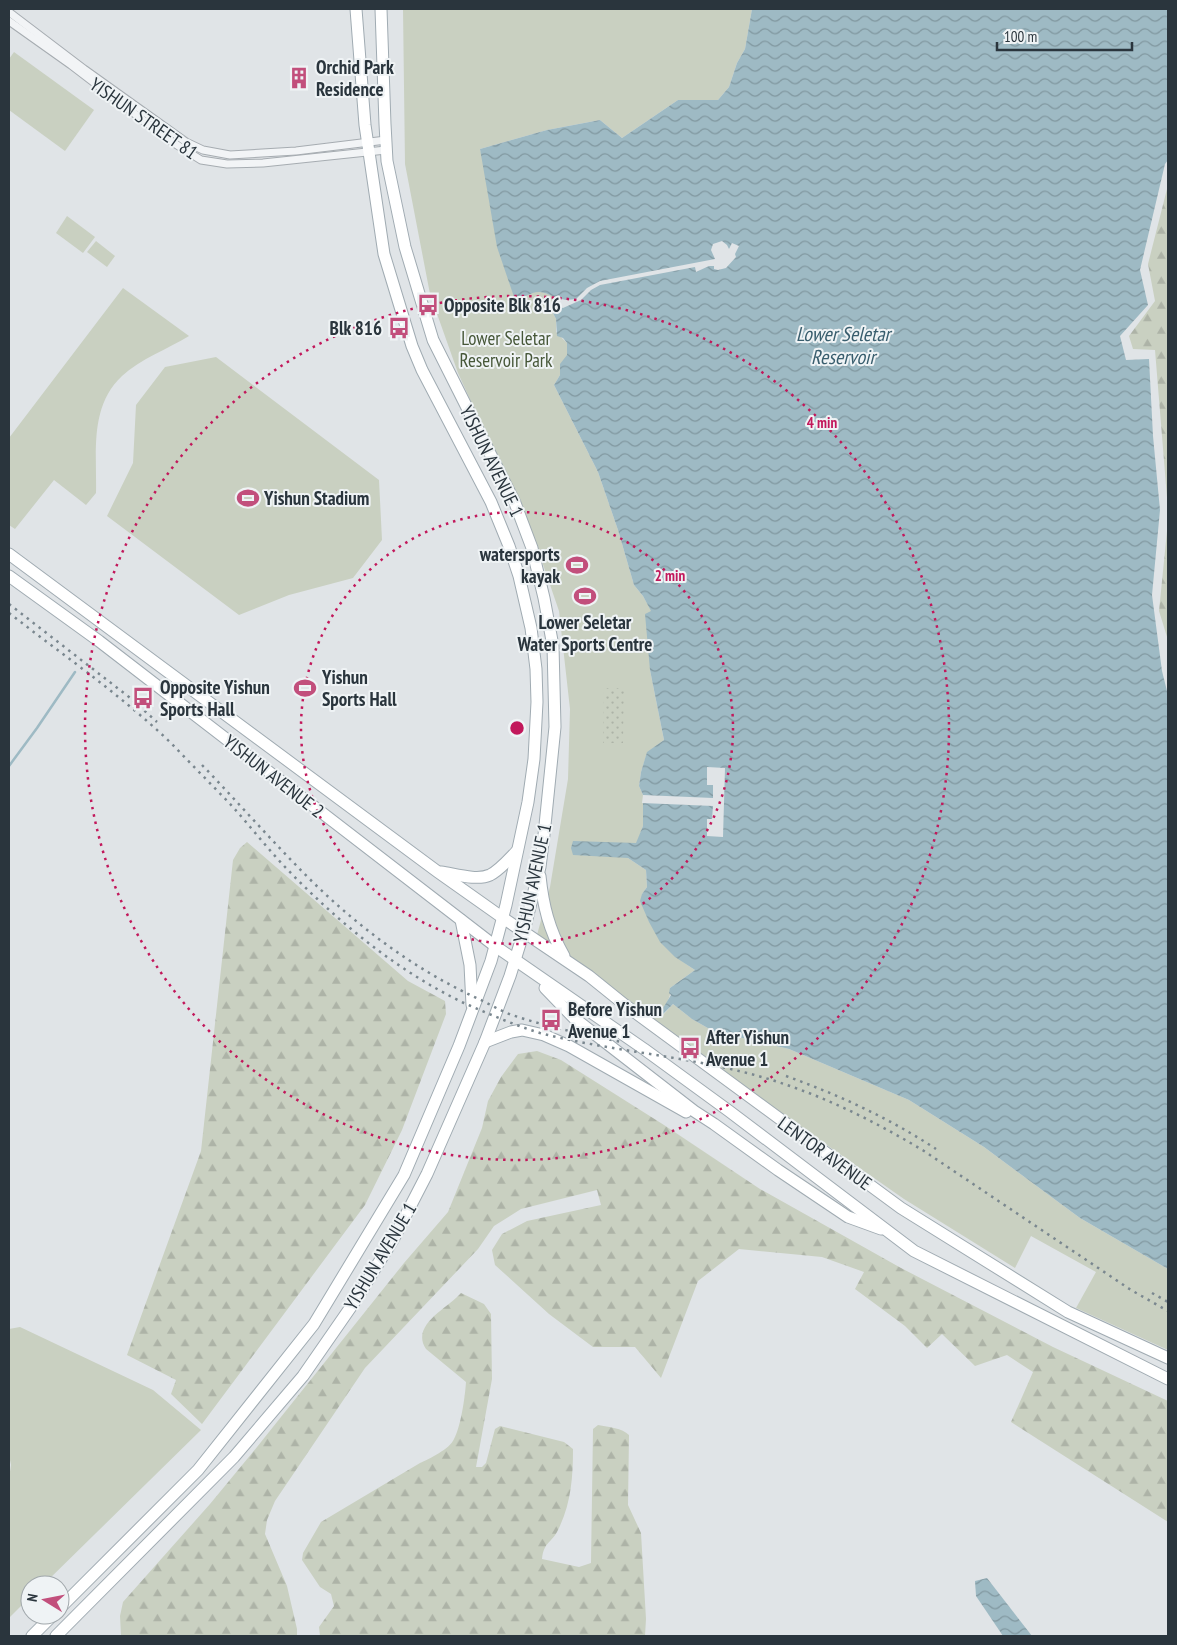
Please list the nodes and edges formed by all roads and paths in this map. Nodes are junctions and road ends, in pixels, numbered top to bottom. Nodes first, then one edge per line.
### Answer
1 (356, 9) edge
2 (381, 9) edge
3 (9, 12) edge
4 (9, 21) edge
5 (386, 145) junction
6 (368, 147) junction
7 (9, 554) edge
8 (9, 576) edge
9 (555, 727) junction
10 (534, 739) junction
11 (517, 851) junction
12 (540, 867) junction
13 (438, 872) junction
14 (502, 918) junction
15 (461, 920) junction
16 (524, 930) junction
17 (495, 946) junction
18 (566, 959) junction
19 (514, 960) junction
20 (534, 975) junction
21 (472, 1009) junction
22 (485, 1042) junction
23 (737, 1141) junction
24 (894, 1234) junction
25 (1168, 1358) edge
26 (1168, 1379) edge
27 (70, 1598) edge
28 (43, 1625) edge
29 (32, 1636) edge
30 (56, 1636) edge

1 - 6 main road, YISHUN AVENUE 1
2 - 5 main road, YISHUN AVENUE 1
3 - 6 street, YISHUN STREET 81
4 - 6 street, YISHUN STREET 81
5 - 6 street, YISHUN STREET 81
5 - 9 main road, YISHUN AVENUE 1
6 - 10 main road, YISHUN AVENUE 1
7 - 13 main road, YISHUN AVENUE 2
8 - 15 main road, YISHUN AVENUE 2
9 - 10 main road
9 - 12 main road, YISHUN AVENUE 1
10 - 11 main road, YISHUN AVENUE 1
11 - 13 main road
11 - 14 main road, YISHUN AVENUE 1
12 - 16 main road, YISHUN AVENUE 1
12 - 18 main road
13 - 14 main road, YISHUN AVENUE 2
14 - 16 main road, LENTOR AVENUE
14 - 17 main road, YISHUN AVENUE 1
15 - 17 main road, YISHUN AVENUE 2
15 - 21 main road
16 - 18 main road, LENTOR AVENUE
16 - 19 main road, YISHUN AVENUE 1
17 - 19 main road, YISHUN AVENUE 2
17 - 21 main road, YISHUN AVENUE 1
18 - 25 main road, LENTOR AVENUE
19 - 20 main road, LENTOR AVENUE
19 - 22 main road, YISHUN AVENUE 1
20 - 23 main road
20 - 24 main road, LENTOR AVENUE
21 - 27 main road, YISHUN AVENUE 1
22 - 23 main road
22 - 30 main road, YISHUN AVENUE 1
23 - 24 main road
24 - 26 main road, LENTOR AVENUE
28 - 29 main road

